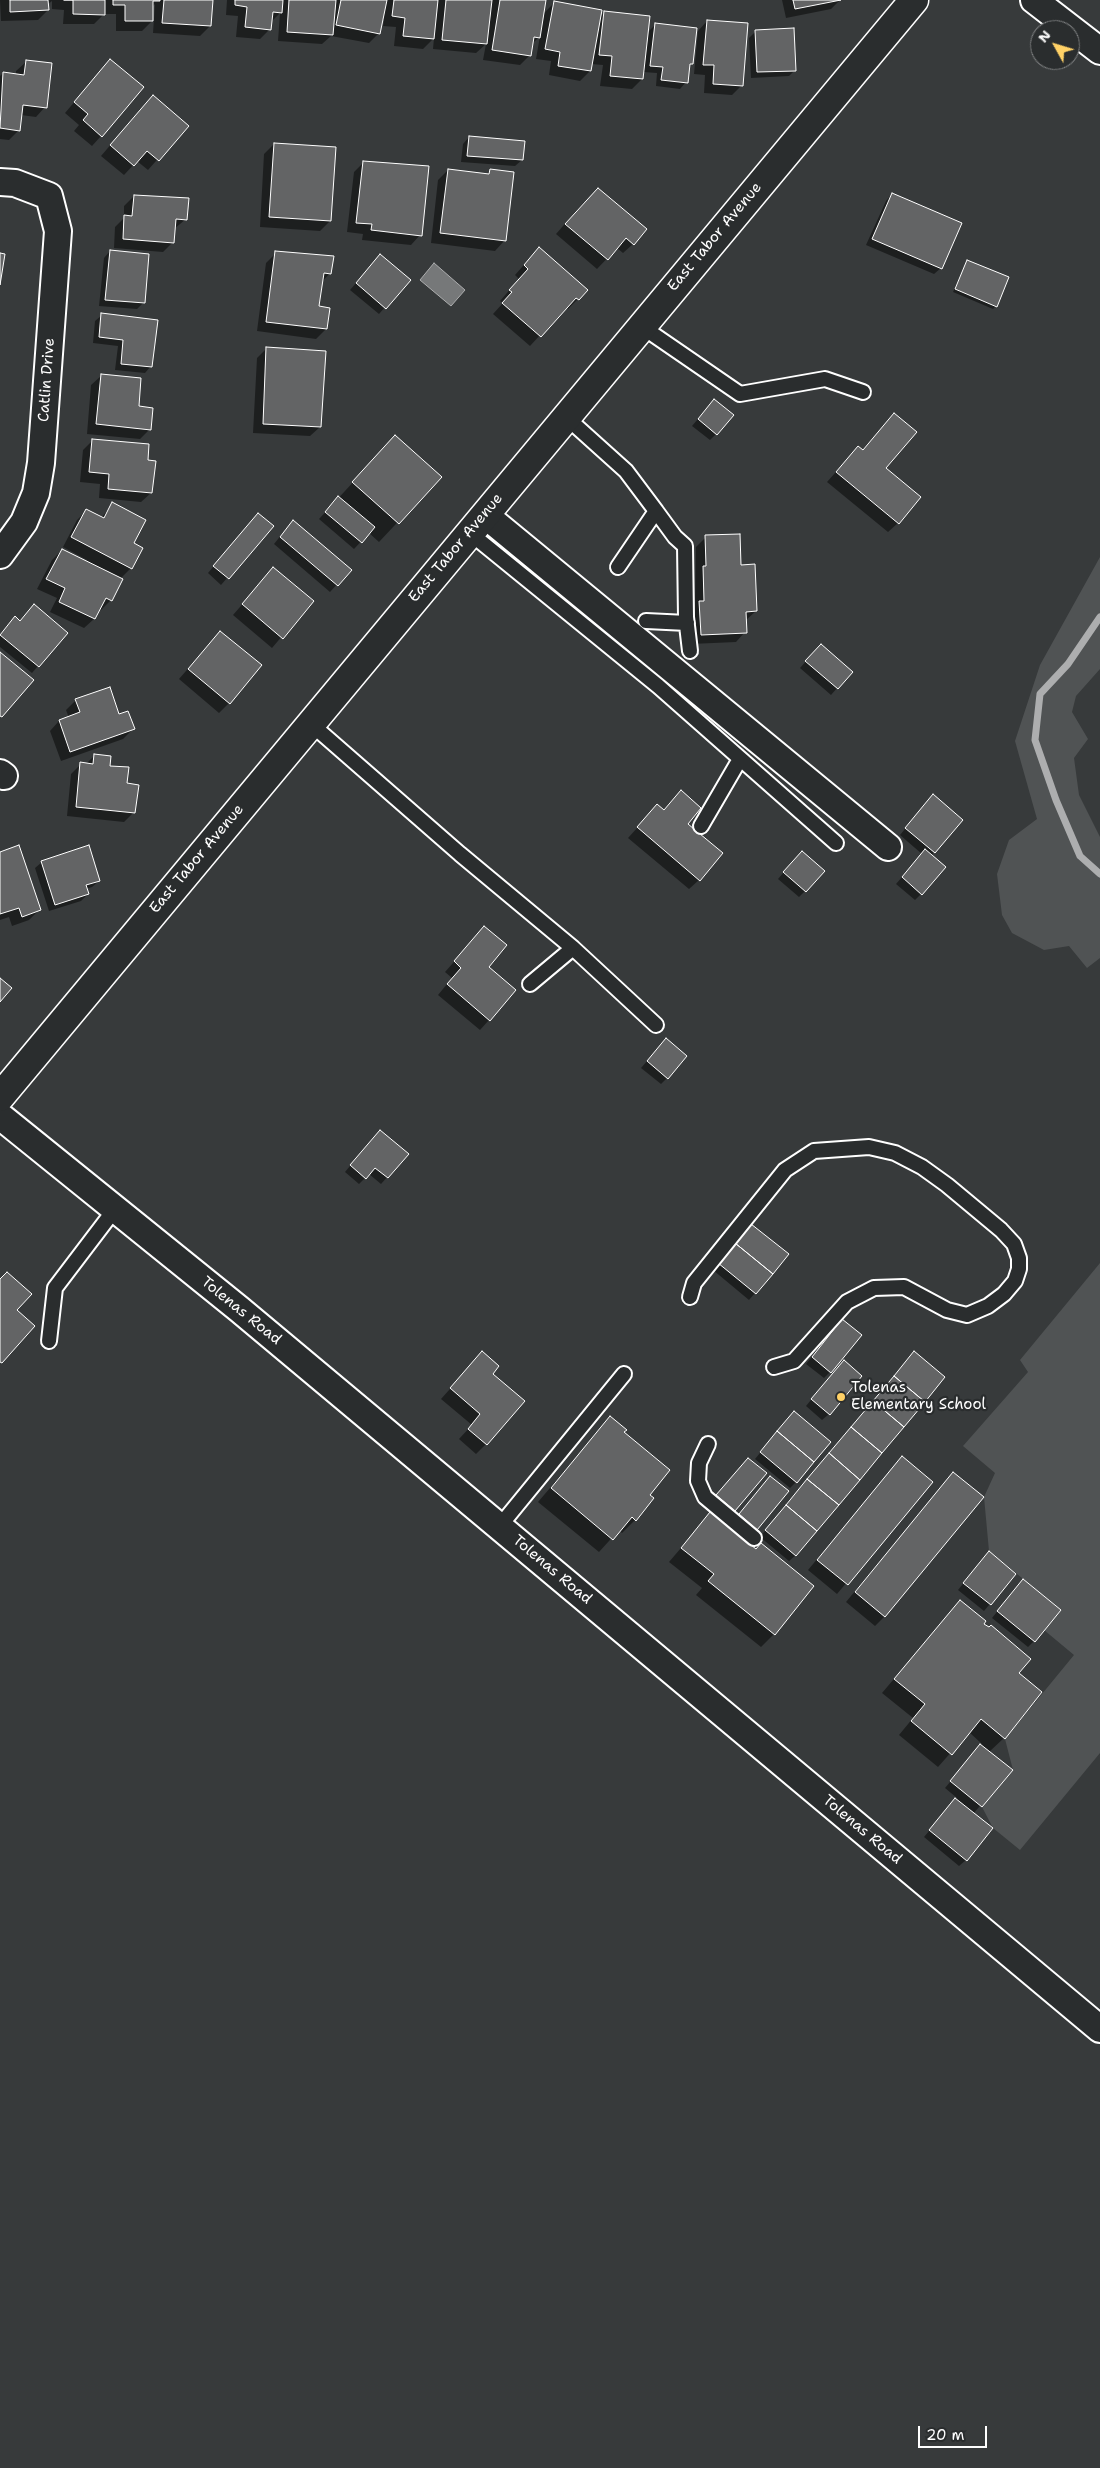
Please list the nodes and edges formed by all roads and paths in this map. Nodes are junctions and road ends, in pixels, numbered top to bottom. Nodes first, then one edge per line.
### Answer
1 (914, 0) edge
2 (1034, 0) edge
3 (1100, 51) edge
4 (0, 182) edge
5 (641, 326) junction
6 (863, 392) dead end
7 (566, 417) junction
8 (656, 512) junction
9 (477, 524) junction
10 (0, 555) edge
11 (618, 567) dead end
12 (646, 621) dead end
13 (687, 623) junction
14 (690, 651) dead end
15 (310, 723) junction
16 (740, 759) junction
17 (701, 826) dead end
18 (836, 843) dead end
19 (888, 847) dead end
20 (573, 948) junction
21 (530, 984) dead end
22 (656, 1025) dead end
23 (0, 1097) edge
24 (0, 1116) edge
25 (116, 1209) junction
26 (690, 1297) dead end
27 (49, 1341) dead end
28 (774, 1367) dead end
29 (624, 1374) dead end
30 (708, 1444) dead end
31 (499, 1527) junction
32 (754, 1538) dead end
33 (1100, 2029) edge

1 - 5 main road, East Tabor Avenue
2 - 3 street
4 - 10 street, Catlin Drive
5 - 6 lane
5 - 7 main road, East Tabor Avenue
7 - 8 lane
7 - 9 main road, East Tabor Avenue
8 - 11 lane
8 - 13 lane
9 - 15 main road, East Tabor Avenue
9 - 16 lane
9 - 19 street
12 - 13 lane
13 - 14 lane
15 - 20 lane
15 - 23 main road, East Tabor Avenue
16 - 17 lane
16 - 18 lane
20 - 21 lane
20 - 22 lane
24 - 25 street, Tolenas Road
25 - 27 lane
25 - 31 street, Tolenas Road
26 - 28 lane
29 - 31 lane
30 - 32 lane
31 - 33 street, Tolenas Road

